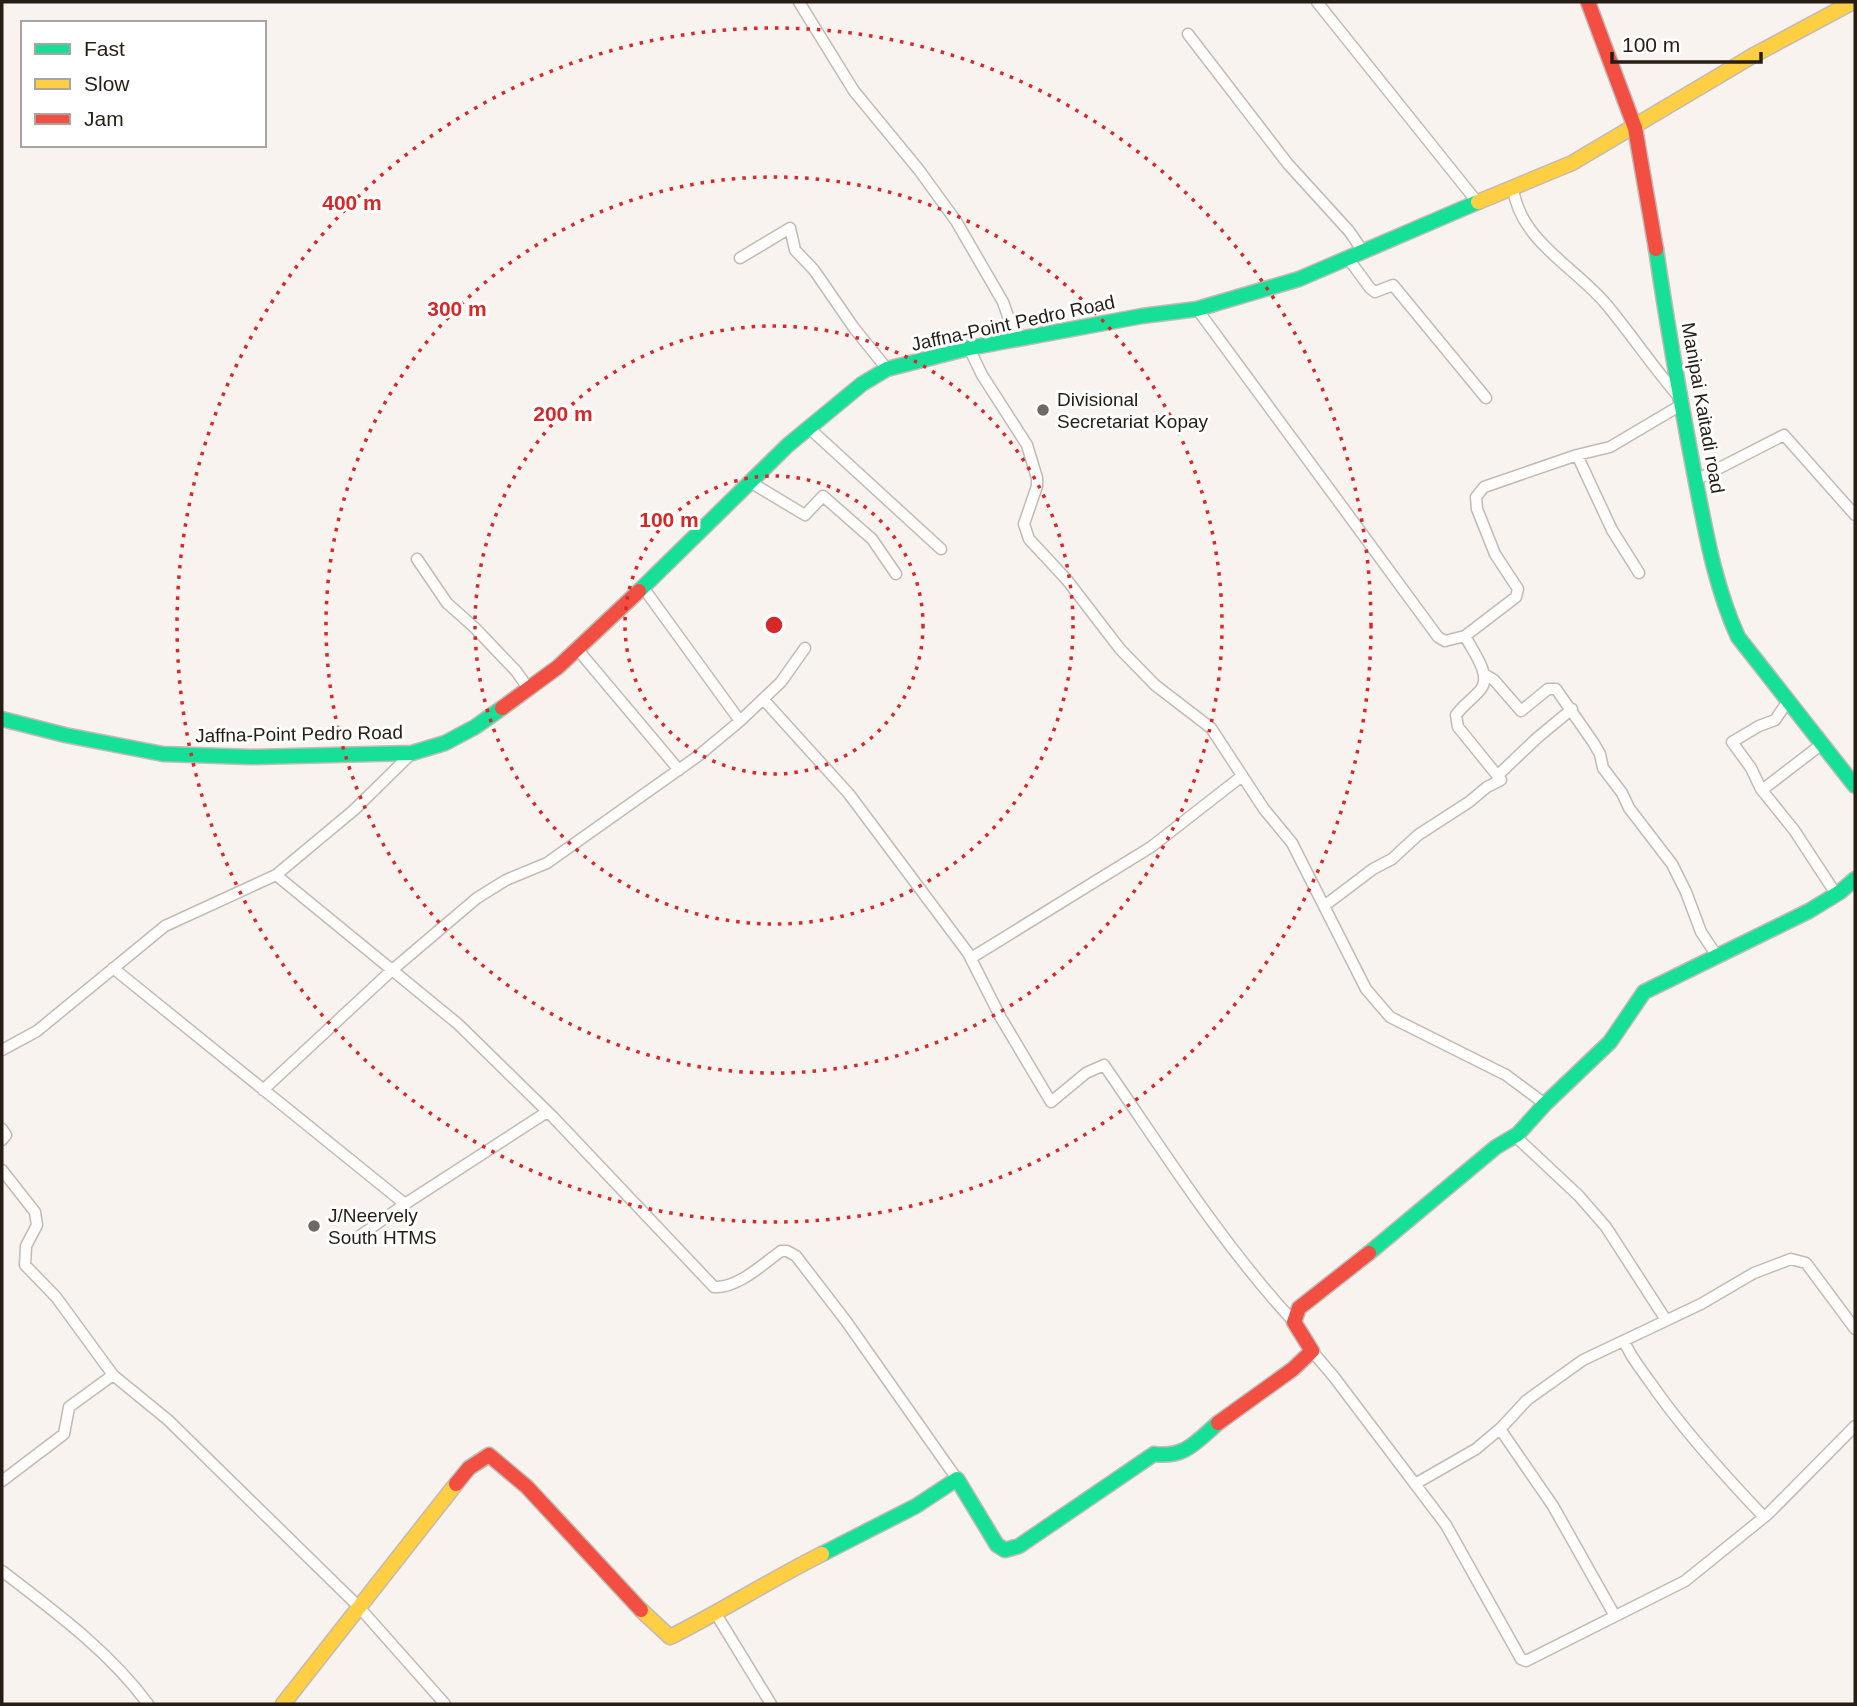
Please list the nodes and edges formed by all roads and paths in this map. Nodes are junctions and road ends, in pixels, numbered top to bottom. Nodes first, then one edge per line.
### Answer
1 (799, 2) edge
2 (1317, 2) edge
3 (1588, 2) edge
4 (1853, 2) edge
5 (1188, 34) dead end
6 (1635, 128) junction
7 (1513, 188) junction
8 (1478, 203) junction
9 (1362, 250) junction
10 (1347, 257) junction
11 (740, 258) dead end
12 (1196, 309) junction
13 (1016, 339) junction
14 (970, 348) junction
15 (887, 369) junction
16 (1486, 398) dead end
17 (1680, 402) junction
18 (809, 428) junction
19 (1577, 455) junction
20 (1696, 480) junction
21 (750, 482) junction
22 (1855, 515) edge
23 (941, 549) dead end
24 (417, 559) dead end
25 (1639, 573) dead end
26 (896, 574) dead end
27 (642, 586) junction
28 (1465, 636) junction
29 (805, 648) dead end
30 (578, 650) junction
31 (1484, 674) junction
32 (528, 688) junction
33 (763, 699) junction
34 (1788, 701) junction
35 (1572, 709) junction
36 (2, 719) edge
37 (740, 721) junction
38 (1822, 744) junction
39 (412, 753) junction
40 (679, 770) junction
41 (1242, 776) junction
42 (1497, 776) junction
43 (1855, 785) edge
44 (1762, 790) junction
45 (276, 875) junction
46 (1855, 879) edge
47 (1836, 894) junction
48 (1324, 906) junction
49 (1717, 956) junction
50 (971, 958) junction
51 (113, 968) junction
52 (390, 971) junction
53 (2, 1050) edge
54 (263, 1090) junction
55 (1545, 1104) junction
56 (547, 1112) junction
57 (2, 1129) edge
58 (1515, 1136) junction
59 (2, 1140) edge
60 (2, 1170) edge
61 (405, 1204) junction
62 (361, 1235) dead end
63 (1666, 1320) junction
64 (1294, 1322) junction
65 (1855, 1329) edge
66 (1624, 1341) junction
67 (1312, 1351) junction
68 (113, 1375) junction
69 (1855, 1426) edge
70 (1500, 1429) junction
71 (957, 1479) junction
72 (2, 1481) edge
73 (1415, 1484) junction
74 (1764, 1517) junction
75 (2, 1572) edge
76 (359, 1606) junction
77 (716, 1614) junction
78 (1615, 1616) junction
79 (289, 1702) edge
80 (148, 1704) edge
81 (445, 1704) edge
82 (771, 1704) edge

1 - 13 street
2 - 8 street
3 - 6 main road, Manipai Kaitadi road
4 - 6 main road, Jaffna-Point Pedro Road
5 - 9 street
6 - 7 main road, Jaffna-Point Pedro Road
6 - 17 main road, Manipai Kaitadi road
7 - 8 main road, Jaffna-Point Pedro Road
7 - 17 street
8 - 9 main road, Jaffna-Point Pedro Road
9 - 10 main road, Jaffna-Point Pedro Road
10 - 12 main road, Jaffna-Point Pedro Road
10 - 16 street
11 - 15 street
12 - 13 main road, Jaffna-Point Pedro Road
12 - 28 street
13 - 14 main road, Jaffna-Point Pedro Road
14 - 15 main road, Jaffna-Point Pedro Road
14 - 41 street
15 - 18 main road, Jaffna-Point Pedro Road
17 - 19 street
17 - 20 main road, Manipai Kaitadi road
18 - 21 main road, Jaffna-Point Pedro Road
18 - 23 street
19 - 25 street
19 - 28 street
20 - 22 street
20 - 34 main road, Manipai Kaitadi road
21 - 26 street
21 - 27 main road, Jaffna-Point Pedro Road
24 - 32 street
27 - 30 main road, Jaffna-Point Pedro Road
27 - 37 street
28 - 31 street
29 - 33 street
30 - 32 main road, Jaffna-Point Pedro Road
30 - 40 street
31 - 35 street
31 - 42 street
32 - 39 main road, Jaffna-Point Pedro Road
33 - 37 street
33 - 50 street
34 - 38 main road, Manipai Kaitadi road
34 - 44 street
35 - 42 street
35 - 49 street
36 - 39 main road, Jaffna-Point Pedro Road
37 - 40 street
38 - 43 main road, Manipai Kaitadi road
38 - 44 street
39 - 45 street
40 - 52 street
41 - 48 street
41 - 50 street
42 - 48 street
44 - 47 street
45 - 51 street
45 - 52 street
46 - 47 main road
47 - 49 main road
48 - 55 street
49 - 55 main road
50 - 64 street
51 - 53 street
51 - 54 street
52 - 54 street
52 - 56 street
54 - 61 street
55 - 58 main road
56 - 61 street
56 - 71 street
57 - 59 street
58 - 63 street
58 - 64 main road
60 - 68 street
61 - 62 street
63 - 65 street
63 - 66 street
64 - 67 main road
66 - 70 street
66 - 74 street
67 - 71 main road
67 - 73 street
68 - 72 street
68 - 76 street
69 - 74 street
70 - 73 street
70 - 78 street
71 - 77 main road
73 - 78 street
74 - 78 street
75 - 80 street
76 - 77 main road
76 - 79 main road
76 - 81 street
77 - 82 street

